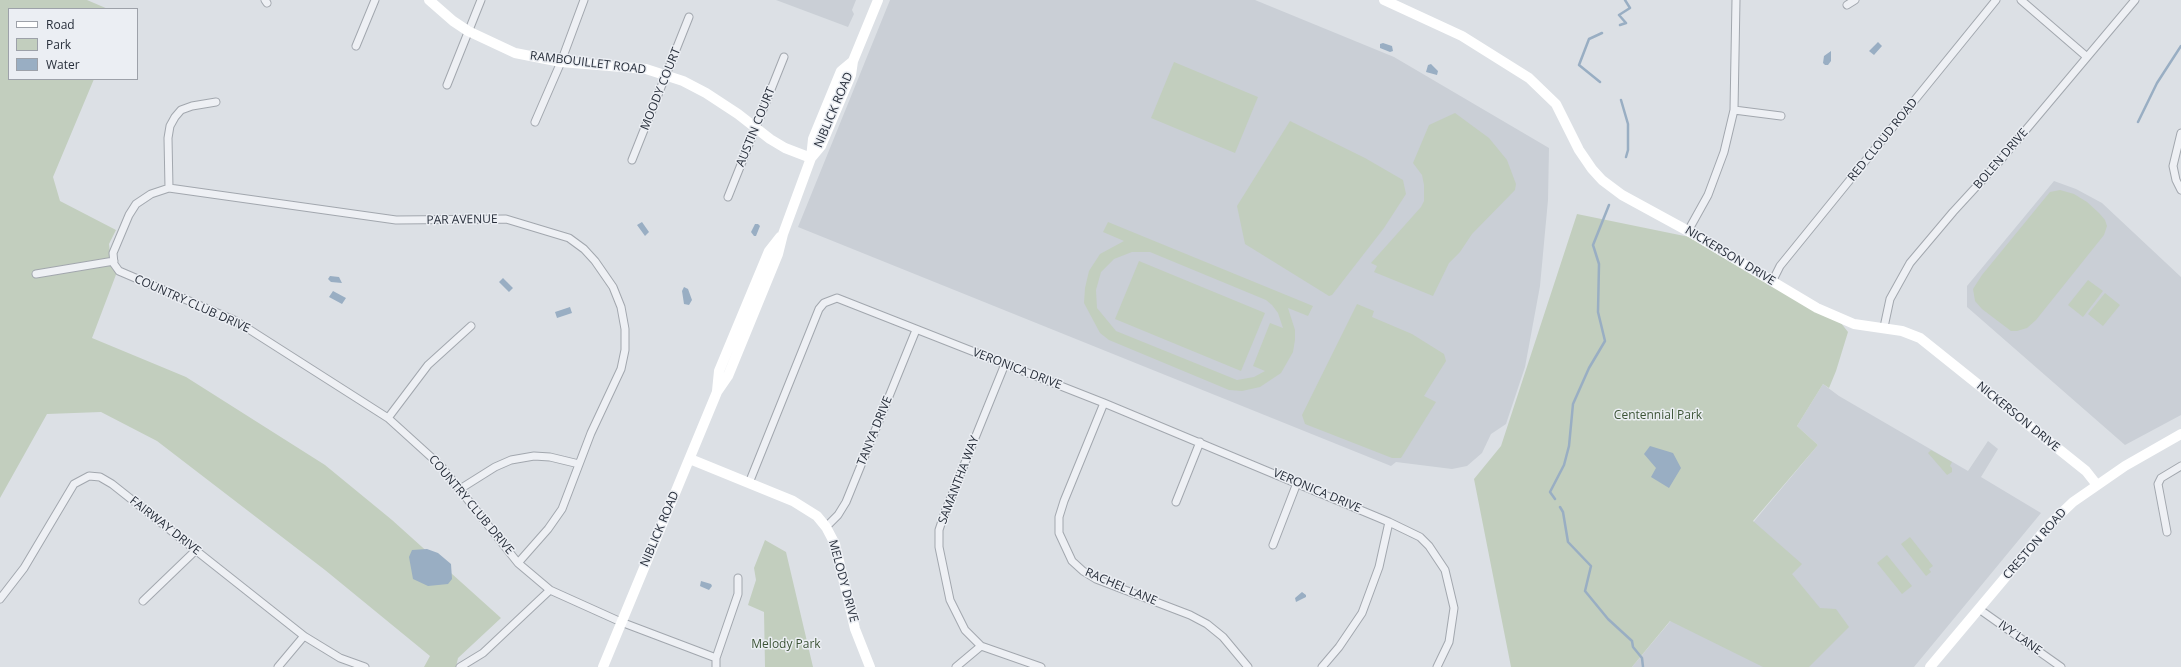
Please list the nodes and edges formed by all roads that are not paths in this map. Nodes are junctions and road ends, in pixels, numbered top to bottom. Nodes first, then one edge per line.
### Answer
1 (375, 0) edge
2 (429, 0) edge
3 (481, 0) edge
4 (584, 0) edge
5 (878, 0) edge
6 (1384, 0) edge
7 (1736, 0) edge
8 (1855, 0) edge
9 (1996, 0) edge
10 (2021, 0) edge
11 (2136, 0) edge
12 (1847, 5) dead end
13 (689, 17) dead end
14 (468, 31) junction
15 (356, 46) dead end
16 (784, 57) dead end
17 (2088, 57) junction
18 (561, 62) junction
19 (667, 75) junction
20 (446, 85) dead end
21 (216, 102) dead end
22 (1734, 110) junction
23 (1781, 116) dead end
24 (535, 122) dead end
25 (756, 128) junction
26 (2181, 133) edge
27 (811, 158) junction
28 (632, 160) dead end
29 (169, 188) junction
30 (2181, 190) edge
31 (728, 197) dead end
32 (1688, 231) junction
33 (114, 261) junction
34 (36, 274) dead end
35 (1772, 282) junction
36 (471, 326) dead end
37 (1884, 327) junction
38 (916, 330) junction
39 (1005, 364) junction
40 (1104, 403) junction
41 (388, 418) junction
42 (2181, 434) edge
43 (1200, 442) junction
44 (690, 459) junction
45 (579, 464) junction
46 (2181, 466) edge
47 (749, 483) junction
48 (1297, 483) junction
49 (2097, 485) junction
50 (460, 489) junction
51 (1176, 502) dead end
52 (1389, 522) junction
53 (826, 527) junction
54 (2167, 532) dead end
55 (1273, 545) dead end
56 (195, 551) junction
57 (518, 563) junction
58 (738, 578) dead end
59 (550, 590) junction
60 (0, 599) edge
61 (143, 601) dead end
62 (1979, 609) junction
63 (621, 622) junction
64 (304, 636) junction
65 (981, 646) junction
66 (716, 658) junction
67 (278, 667) edge
68 (365, 667) edge
69 (460, 667) edge
70 (603, 667) edge
71 (716, 667) edge
72 (870, 667) edge
73 (956, 667) edge
74 (1041, 667) edge
75 (1248, 667) edge
76 (1322, 667) edge
77 (1437, 667) edge
78 (1930, 667) edge
79 (2061, 667) edge

1 - 15 street
2 - 14 street, RAMBOUILLET ROAD
3 - 14 street
4 - 18 street
5 - 27 street, NIBLICK ROAD
6 - 32 street, NICKERSON DRIVE
7 - 22 street
8 - 12 street
9 - 35 street, RED CLOUD ROAD
10 - 17 street
11 - 17 street, BOLEN DRIVE
13 - 19 street, MOODY COURT
14 - 18 street, RAMBOUILLET ROAD
14 - 20 street
16 - 25 street, AUSTIN COURT
17 - 37 street, BOLEN DRIVE
18 - 19 street, RAMBOUILLET ROAD
18 - 24 street
19 - 25 street, RAMBOUILLET ROAD
19 - 28 street, MOODY COURT
21 - 29 street
22 - 23 street
22 - 32 street
25 - 27 street, RAMBOUILLET ROAD
25 - 31 street, AUSTIN COURT
26 - 30 street
27 - 44 street, NIBLICK ROAD
29 - 33 street, PAR AVENUE
29 - 45 street, PAR AVENUE
32 - 35 street, NICKERSON DRIVE
33 - 34 street
33 - 41 street, COUNTRY CLUB DRIVE
35 - 37 street, NICKERSON DRIVE
36 - 41 street
37 - 49 street, NICKERSON DRIVE
38 - 39 street, VERONICA DRIVE
38 - 47 street, VERONICA DRIVE
38 - 53 street, TANYA DRIVE
39 - 40 street, VERONICA DRIVE
39 - 65 street, SAMANTHA WAY
40 - 43 street, VERONICA DRIVE
40 - 75 street, RACHEL LANE
41 - 50 street, COUNTRY CLUB DRIVE
42 - 49 street, CRESTON ROAD
43 - 48 street, VERONICA DRIVE
43 - 51 street
44 - 47 street, MELODY DRIVE
44 - 63 street, NIBLICK ROAD
45 - 50 street
45 - 57 street, PAR AVENUE
46 - 54 street
47 - 53 street, MELODY DRIVE
48 - 52 street, VERONICA DRIVE
48 - 55 street
49 - 62 street, CRESTON ROAD
50 - 57 street, COUNTRY CLUB DRIVE
52 - 76 street
52 - 77 street, VERONICA DRIVE
53 - 72 street, MELODY DRIVE
56 - 60 street, FAIRWAY DRIVE
56 - 61 street
56 - 64 street, FAIRWAY DRIVE
57 - 59 street, COUNTRY CLUB DRIVE
58 - 66 street
59 - 63 street, COUNTRY CLUB DRIVE
59 - 69 street
62 - 78 street, CRESTON ROAD
62 - 79 street, IVY LANE
63 - 66 street, COUNTRY CLUB DRIVE
63 - 70 street, NIBLICK ROAD
64 - 67 street
64 - 68 street, FAIRWAY DRIVE
65 - 73 street
65 - 74 street, SAMANTHA WAY
66 - 71 street

